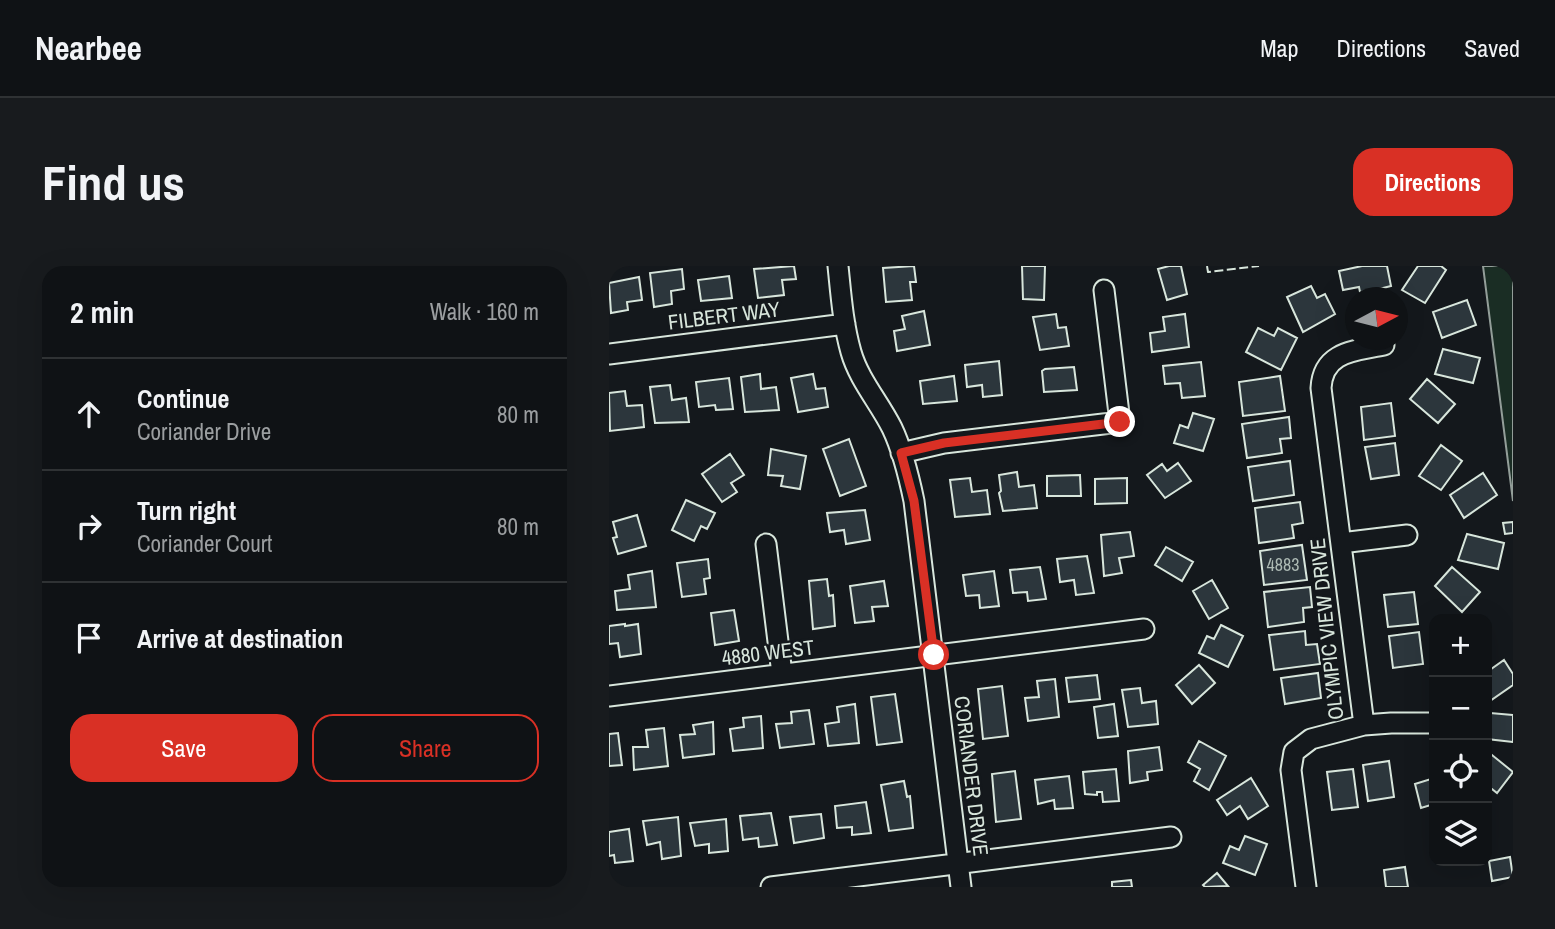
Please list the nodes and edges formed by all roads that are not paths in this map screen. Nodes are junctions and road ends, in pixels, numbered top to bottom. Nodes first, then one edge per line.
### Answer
1 (838, 266) edge
2 (1104, 290) dead end
3 (845, 324) junction
4 (1360, 350) edge
5 (609, 354) edge
6 (901, 453) junction
7 (1407, 535) dead end
8 (1341, 543) junction
9 (767, 544) dead end
10 (1144, 629) dead end
11 (934, 655) junction
12 (782, 674) junction
13 (609, 696) edge
14 (1429, 723) edge
15 (1364, 726) junction
16 (1171, 838) dead end
17 (959, 863) junction
18 (771, 887) edge
19 (961, 887) edge
20 (1306, 887) edge

1 - 3 street, CORIANDER DRIVE
2 - 6 street
3 - 5 street, FILBERT WAY
3 - 6 street, CORIANDER DRIVE
4 - 8 street, OLYMPIC VIEW DRIVE
6 - 11 street, CORIANDER DRIVE
7 - 8 street
8 - 15 street, OLYMPIC VIEW DRIVE
9 - 12 street
10 - 11 street, 4880 WEST
11 - 12 street, 4880 WEST
11 - 17 street, CORIANDER DRIVE
12 - 13 street, 4880 WEST
14 - 15 street
15 - 20 street, OLYMPIC VIEW DRIVE
16 - 17 street
17 - 18 street
17 - 19 street, CORIANDER DRIVE

